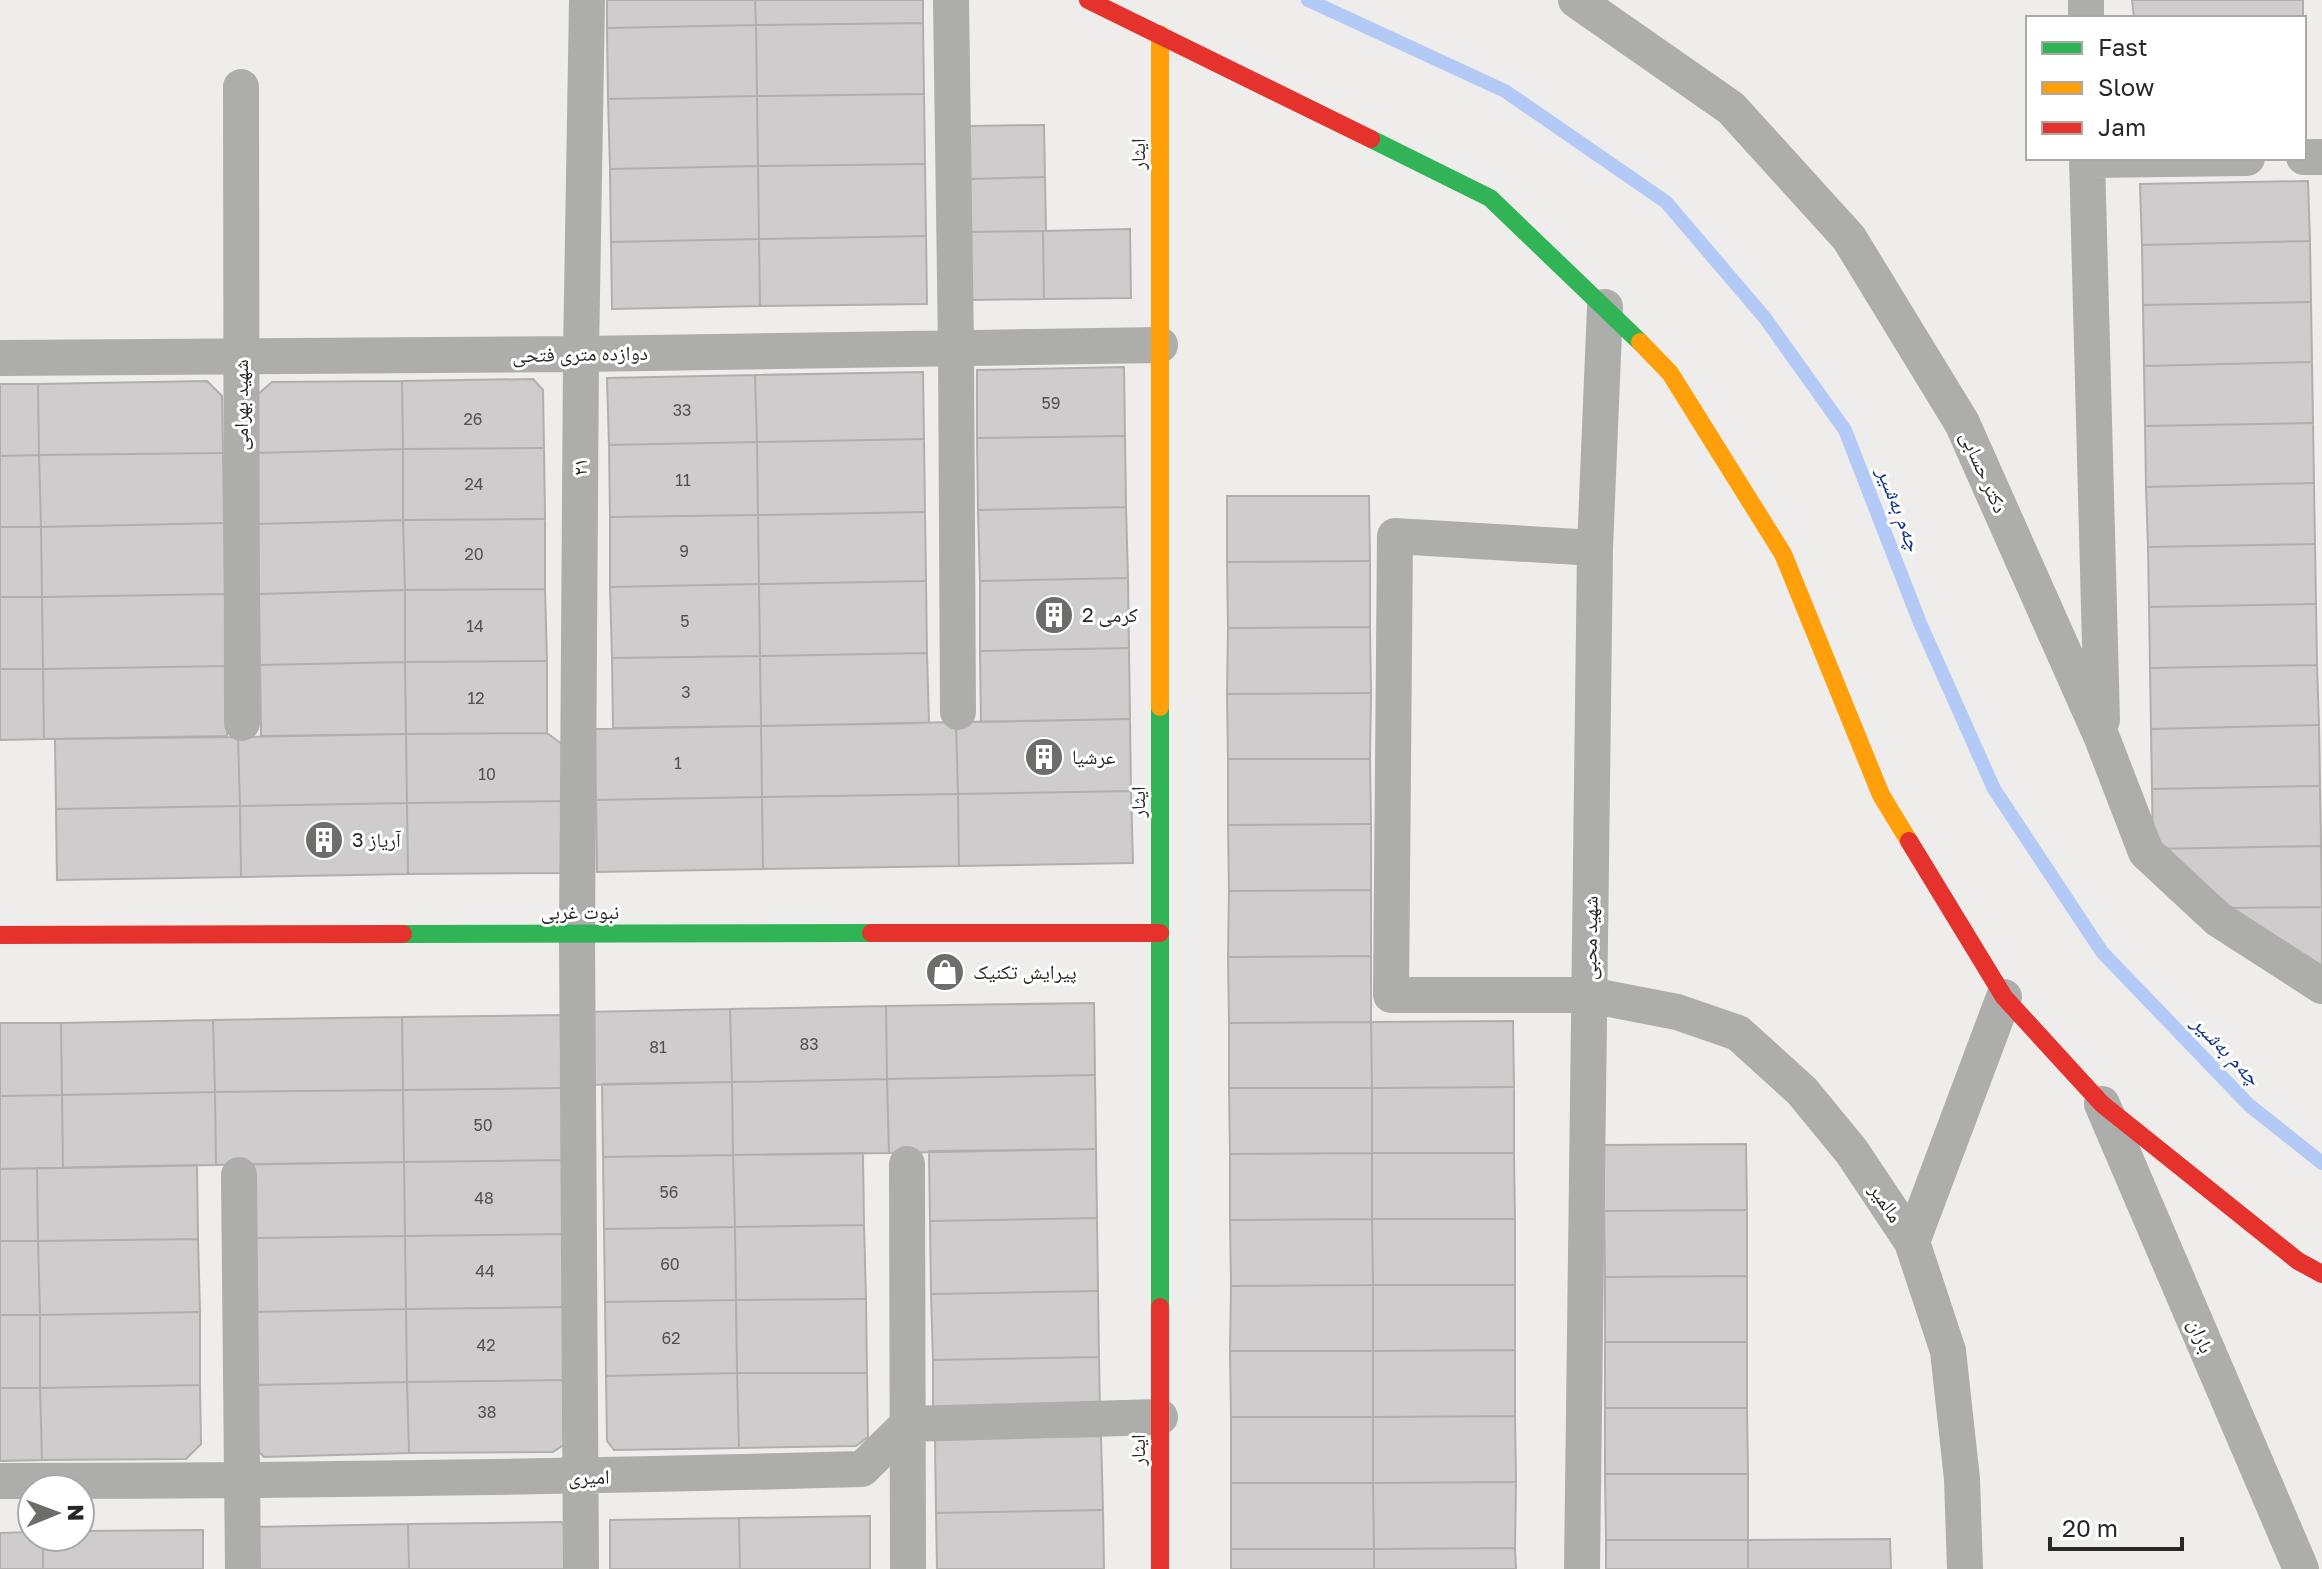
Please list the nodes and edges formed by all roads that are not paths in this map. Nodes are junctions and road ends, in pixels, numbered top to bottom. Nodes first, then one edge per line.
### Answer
1 (587, 0) edge
2 (951, 0) edge
3 (1088, 0) edge
4 (1576, 0) edge
5 (1160, 34) junction
6 (241, 87) dead end
7 (2088, 160) edge
8 (1605, 307) junction
9 (1160, 345) junction
10 (956, 348) junction
11 (581, 354) junction
12 (241, 357) junction
13 (0, 358) edge
14 (1595, 548) junction
15 (958, 712) dead end
16 (242, 723) dead end
17 (2102, 738) junction
18 (1160, 933) junction
19 (577, 934) junction
20 (0, 935) edge
21 (2322, 986) edge
22 (1589, 995) junction
23 (2004, 997) junction
24 (2102, 1104) junction
25 (907, 1164) dead end
26 (239, 1175) dead end
27 (1912, 1242) junction
28 (2322, 1274) edge
29 (1160, 1417) junction
30 (908, 1424) junction
31 (581, 1477) junction
32 (0, 1481) edge
33 (243, 1481) junction
34 (243, 1569) edge
35 (581, 1569) edge
36 (908, 1569) edge
37 (1160, 1569) edge
38 (1582, 1569) edge
39 (1965, 1569) edge
40 (2301, 1569) edge

1 - 11 street, ۲۱
2 - 10 street
3 - 5 street
4 - 17 street, دکتر حسابی
5 - 8 street
5 - 9 street, ایثار
6 - 12 street, شهید بهرامی
7 - 17 street
8 - 14 street, شهید محبی
8 - 23 street
9 - 10 street, دوازده متری فتحی
9 - 18 street, ایثار
10 - 11 street, دوازده متری فتحی
10 - 15 street
11 - 12 street, دوازده متری فتحی
11 - 19 street, ۲۱
12 - 13 street, دوازده متری فتحی
12 - 16 street, شهید بهرامی
14 - 22 street, شهید محبی
14 - 22 street, مالمیر
17 - 21 street, دکتر حسابی
18 - 19 street, نبوت غربی
18 - 29 street, ایثار
19 - 20 street, نبوت غربی
19 - 31 street, ۲۱
22 - 27 street, مالمیر
22 - 38 street, شهید محبی
23 - 24 street
23 - 27 street
24 - 28 street
24 - 40 street, باران
25 - 30 street
26 - 33 street
27 - 39 street, مالمیر
29 - 30 street
29 - 37 street, ایثار
30 - 31 street, امیری
30 - 36 street
31 - 33 street, امیری
31 - 35 street, ۲۱
32 - 33 street, امیری
33 - 34 street

